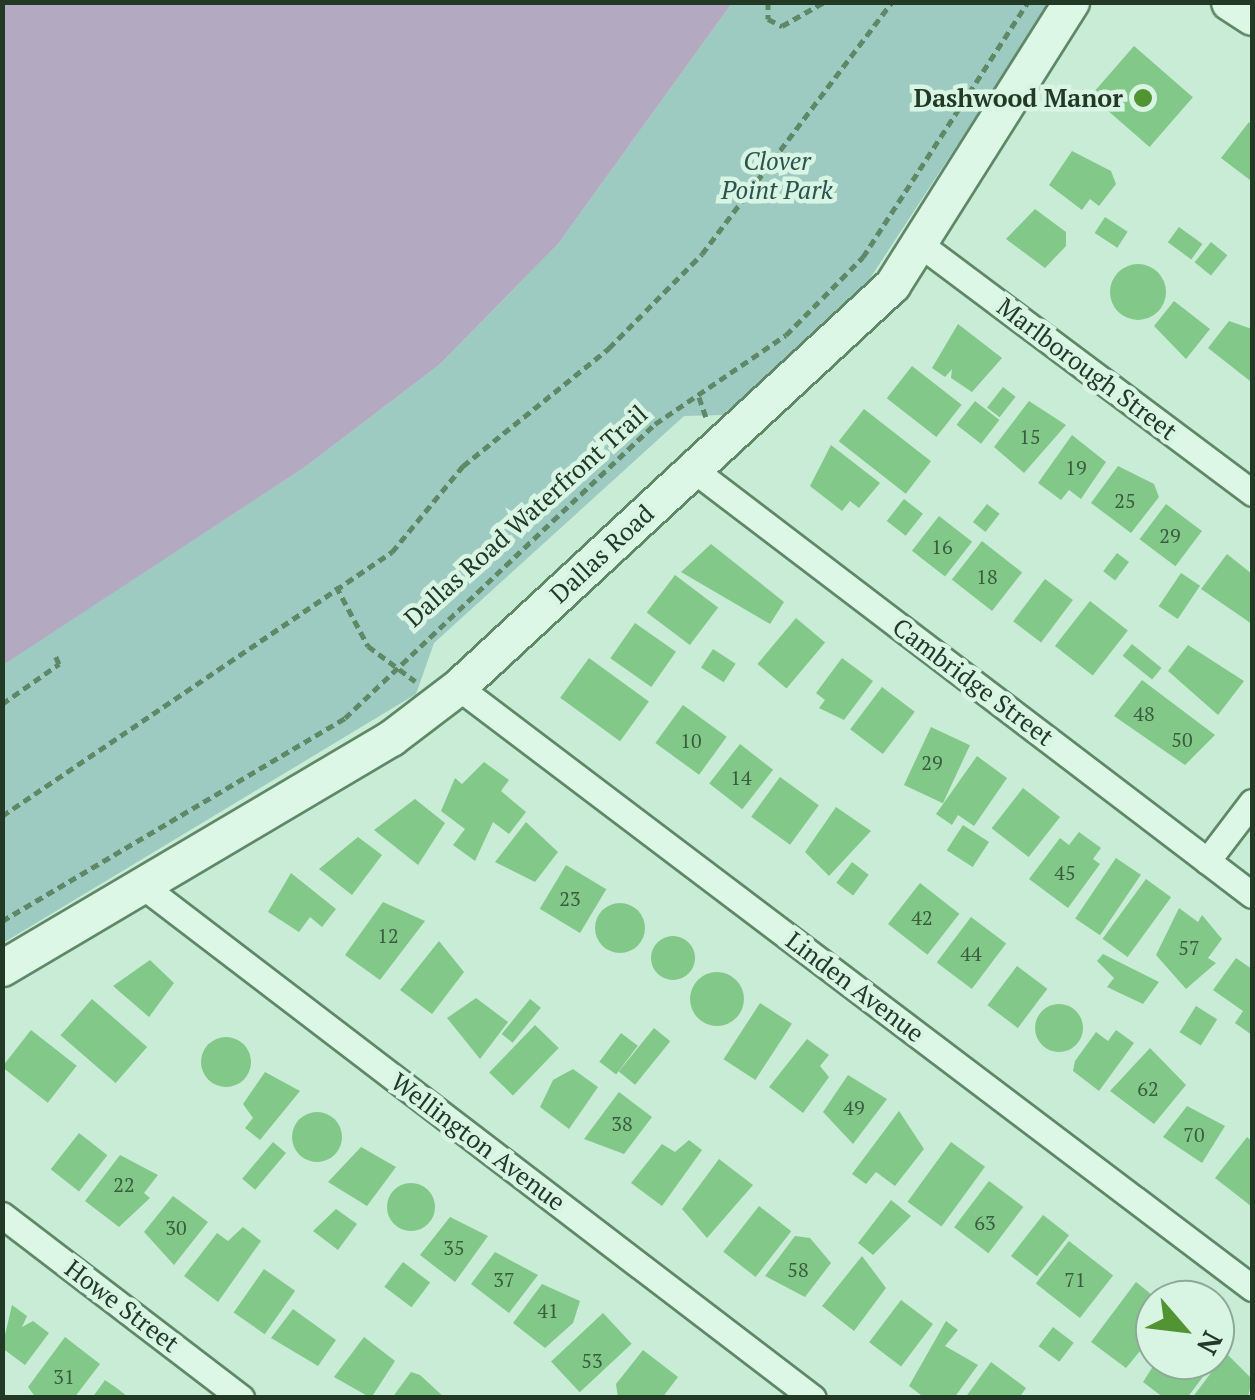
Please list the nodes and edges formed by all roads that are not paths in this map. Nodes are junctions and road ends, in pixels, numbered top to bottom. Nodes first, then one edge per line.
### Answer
1 (1071, 2) edge
2 (1229, 2) edge
3 (1252, 17) edge
4 (921, 246) junction
5 (694, 470) junction
6 (1252, 493) edge
7 (458, 687) junction
8 (1252, 802) edge
9 (1207, 861) junction
10 (144, 886) junction
11 (1252, 895) edge
12 (2, 968) edge
13 (2, 1215) edge
14 (1252, 1288) edge
15 (241, 1398) edge
16 (813, 1398) edge

1 - 4 main road, Dallas Road
2 - 3 main road
4 - 5 main road, Dallas Road
4 - 6 street, Marlborough Street
5 - 7 main road, Dallas Road
5 - 9 street, Cambridge Street
7 - 10 main road, Dallas Road
7 - 14 street, Linden Avenue
8 - 9 street
9 - 11 street, Cambridge Street
10 - 12 main road, Dallas Road
10 - 16 street, Wellington Avenue
13 - 15 street, Howe Street

